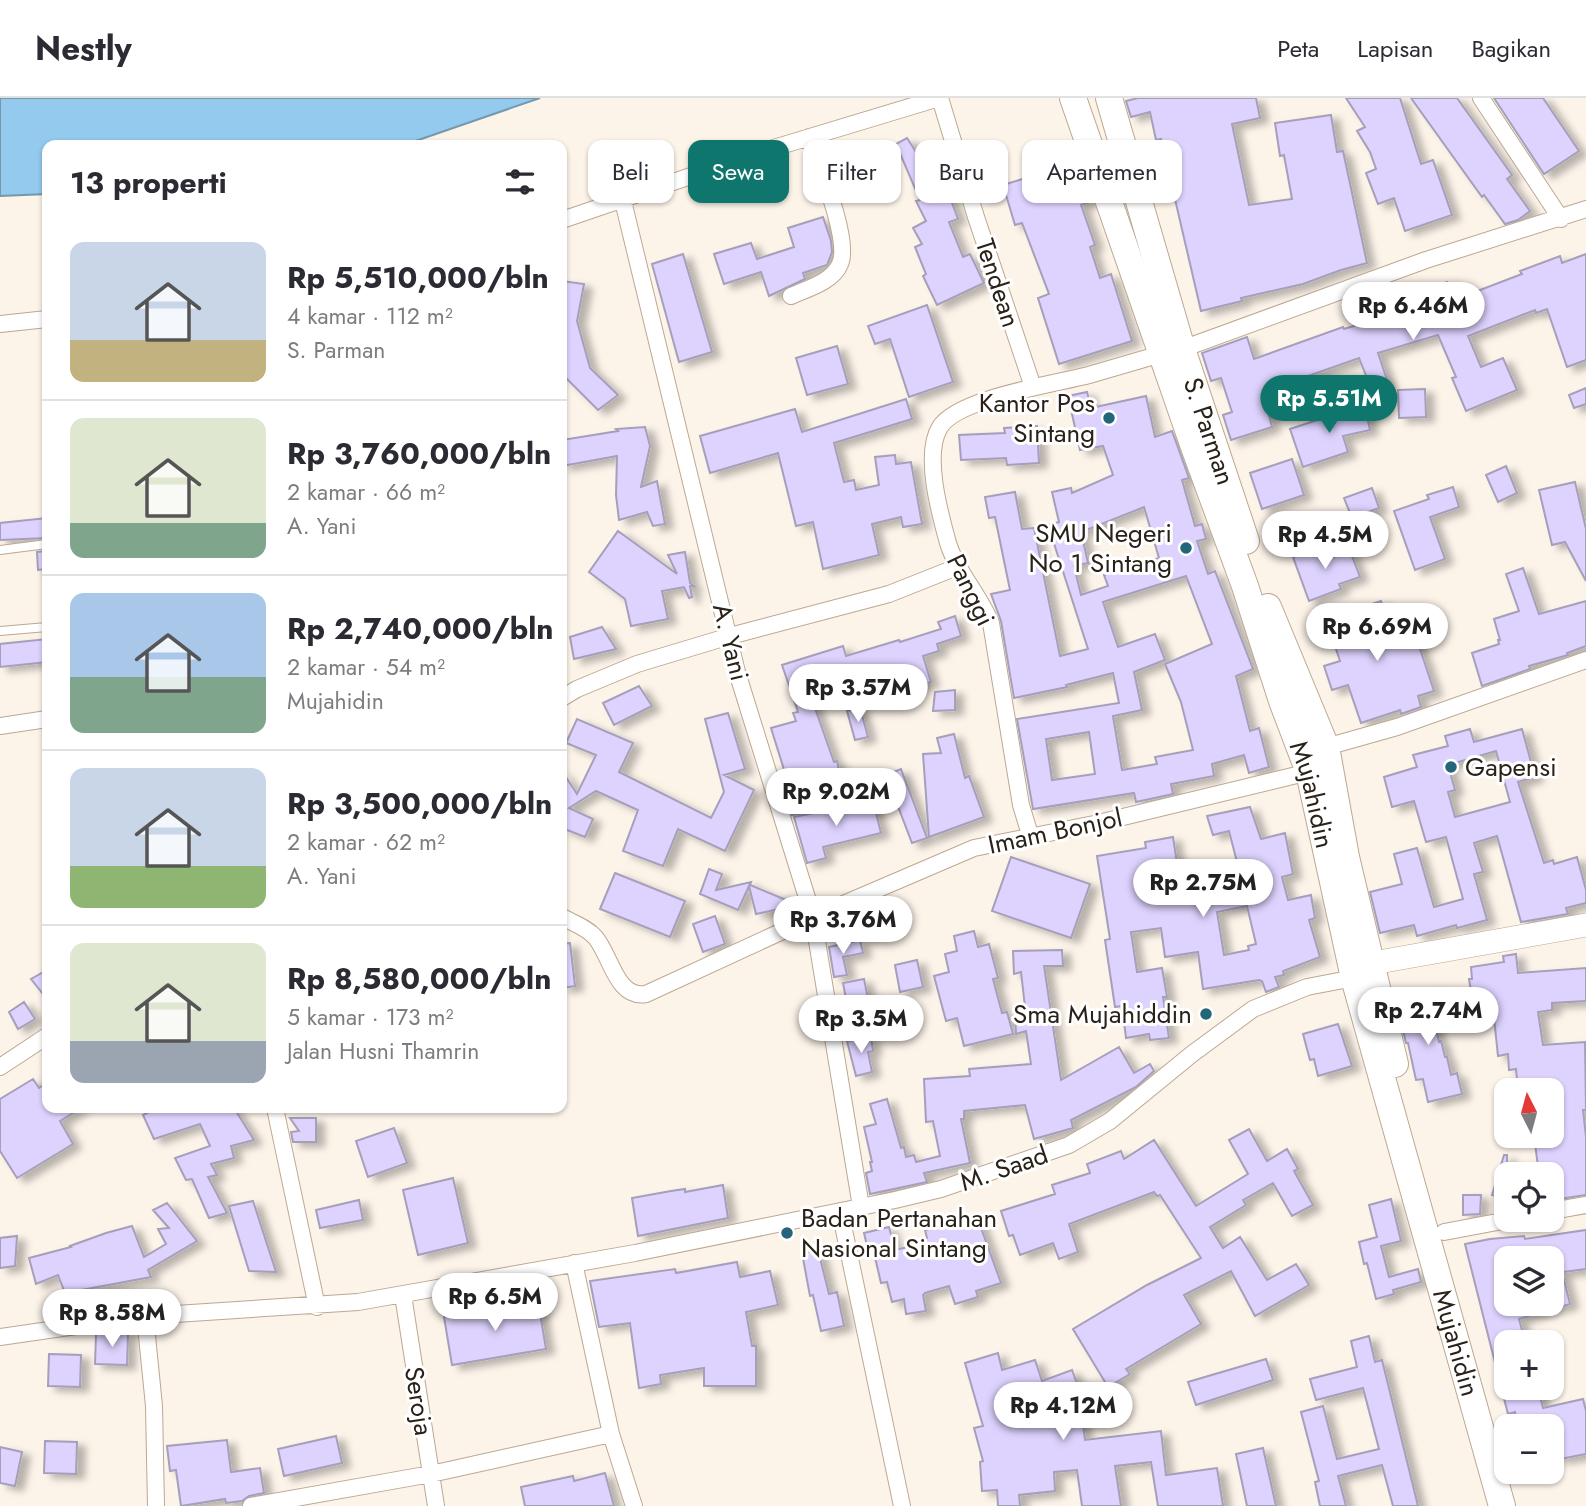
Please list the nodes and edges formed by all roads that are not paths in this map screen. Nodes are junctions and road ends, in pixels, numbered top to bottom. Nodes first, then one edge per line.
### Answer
1 (939, 98) edge
2 (1073, 98) edge
3 (1109, 98) edge
4 (1481, 98) edge
5 (809, 137) junction
6 (674, 183) edge
7 (617, 203) edge
8 (623, 203) edge
9 (1586, 209) edge
10 (567, 218) edge
11 (1561, 219) junction
12 (791, 296) dead end
13 (42, 320) edge
14 (0, 324) edge
15 (1172, 351) junction
16 (1033, 387) junction
17 (42, 545) edge
18 (0, 550) edge
19 (957, 567) junction
20 (42, 627) edge
21 (0, 631) edge
22 (730, 636) junction
23 (1586, 660) edge
24 (567, 695) edge
25 (42, 720) edge
26 (0, 726) edge
27 (1326, 747) junction
28 (1309, 772) junction
29 (1031, 838) junction
30 (813, 917) junction
31 (567, 920) edge
32 (1586, 925) edge
33 (1364, 971) junction
34 (42, 1039) edge
35 (0, 1067) edge
36 (276, 1113) edge
37 (1586, 1205) edge
38 (861, 1207) junction
39 (1564, 1210) edge
40 (840, 1211) junction
41 (1494, 1223) edge
42 (1444, 1232) junction
43 (574, 1263) junction
44 (403, 1295) junction
45 (317, 1307) junction
46 (145, 1316) junction
47 (0, 1337) edge
48 (1494, 1418) edge
49 (611, 1434) junction
50 (431, 1474) junction
51 (1512, 1484) edge
52 (156, 1506) edge
53 (251, 1506) edge
54 (436, 1506) edge
55 (634, 1506) edge
56 (902, 1506) edge
57 (1502, 1506) edge
58 (1518, 1506) edge

1 - 5 street
1 - 16 street, Tendean
2 - 15 main road, Mujahidin
3 - 15 main road, S. Parman
4 - 11 street
5 - 6 street
5 - 12 street
7 - 10 street
8 - 22 street, A. Yani
9 - 11 street, Panggi
11 - 15 street, Panggi
13 - 14 street
15 - 16 street, Panggi
15 - 27 main road, S. Parman
15 - 28 main road, Mujahidin
16 - 19 street, Panggi
17 - 18 lane
19 - 22 street
19 - 29 street, Panggi
20 - 21 lane
22 - 24 street
22 - 30 street, A. Yani
23 - 27 street
25 - 26 street
27 - 28 street
27 - 33 main road, S. Parman
28 - 29 street, Imam Bonjol
28 - 33 main road, Mujahidin
29 - 30 street, Imam Bonjol
30 - 31 street, Imam Bonjol
30 - 38 street, A. Yani
32 - 33 street, M. Saad
33 - 38 street, M. Saad
33 - 42 main road, Mujahidin
33 - 57 main road, Mujahidin
34 - 35 street
36 - 45 street
37 - 39 street
38 - 40 street, M. Saad
40 - 43 street, M. Saad
40 - 56 street
41 - 42 street
42 - 48 main road, Mujahidin
43 - 44 street, M. Saad
43 - 49 street
44 - 45 street, M. Saad
44 - 50 street, Seroja
45 - 46 street, M. Saad
46 - 47 street, M. Saad
46 - 52 street
49 - 50 street
49 - 55 street
50 - 53 street
50 - 54 street, Seroja
51 - 58 main road

